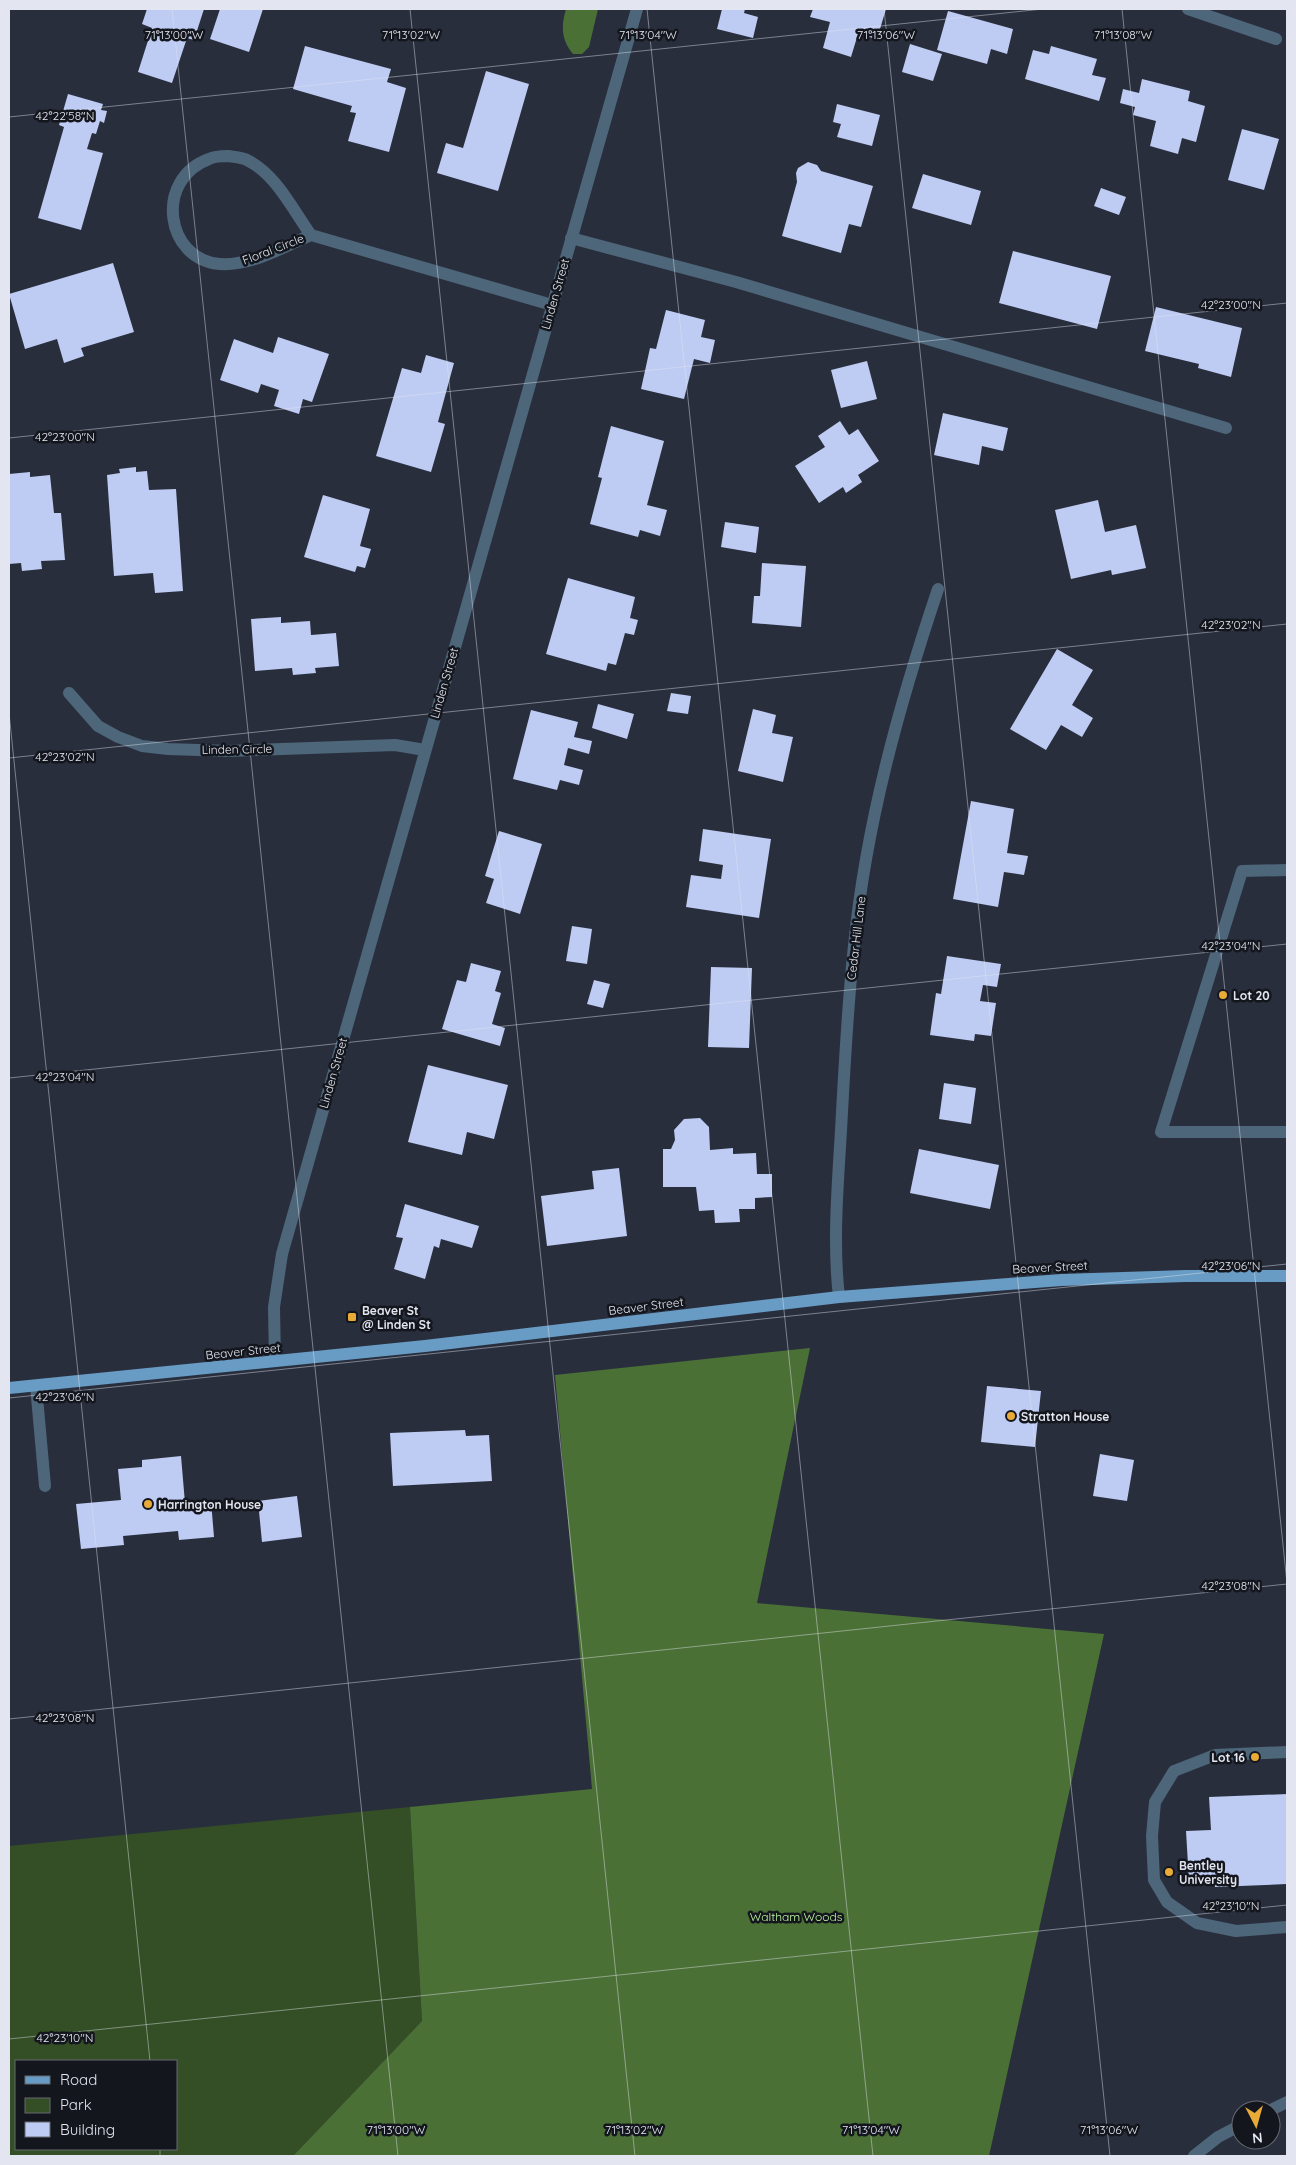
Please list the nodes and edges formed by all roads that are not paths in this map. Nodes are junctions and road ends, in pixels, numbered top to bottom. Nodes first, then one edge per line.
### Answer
1 (637, 9) edge
2 (1188, 9) edge
3 (1276, 39) dead end
4 (311, 235) junction
5 (571, 238) junction
6 (552, 305) junction
7 (1226, 428) dead end
8 (938, 589) dead end
9 (69, 693) dead end
10 (424, 750) junction
11 (1287, 870) edge
12 (1287, 1132) edge
13 (1287, 1276) edge
14 (839, 1297) junction
15 (275, 1361) junction
16 (36, 1386) junction
17 (9, 1388) edge
18 (45, 1486) dead end
19 (1287, 1752) edge
20 (1287, 1927) edge
21 (1231, 2130) edge
22 (1194, 2156) edge

1 - 5 street, Linden Street
2 - 3 street
4 - 4 street, Floral Circle
4 - 6 street, Floral Circle
5 - 6 street, Linden Street
5 - 7 street
6 - 10 street, Linden Street
8 - 14 street, Cedar Hill Lane
9 - 10 street, Linden Circle
10 - 15 street, Linden Street
11 - 12 street
13 - 14 main road, Beaver Street
14 - 15 main road, Beaver Street
15 - 16 main road, Beaver Street
16 - 17 main road, Beaver Street
16 - 18 street
19 - 20 street
21 - 22 street

